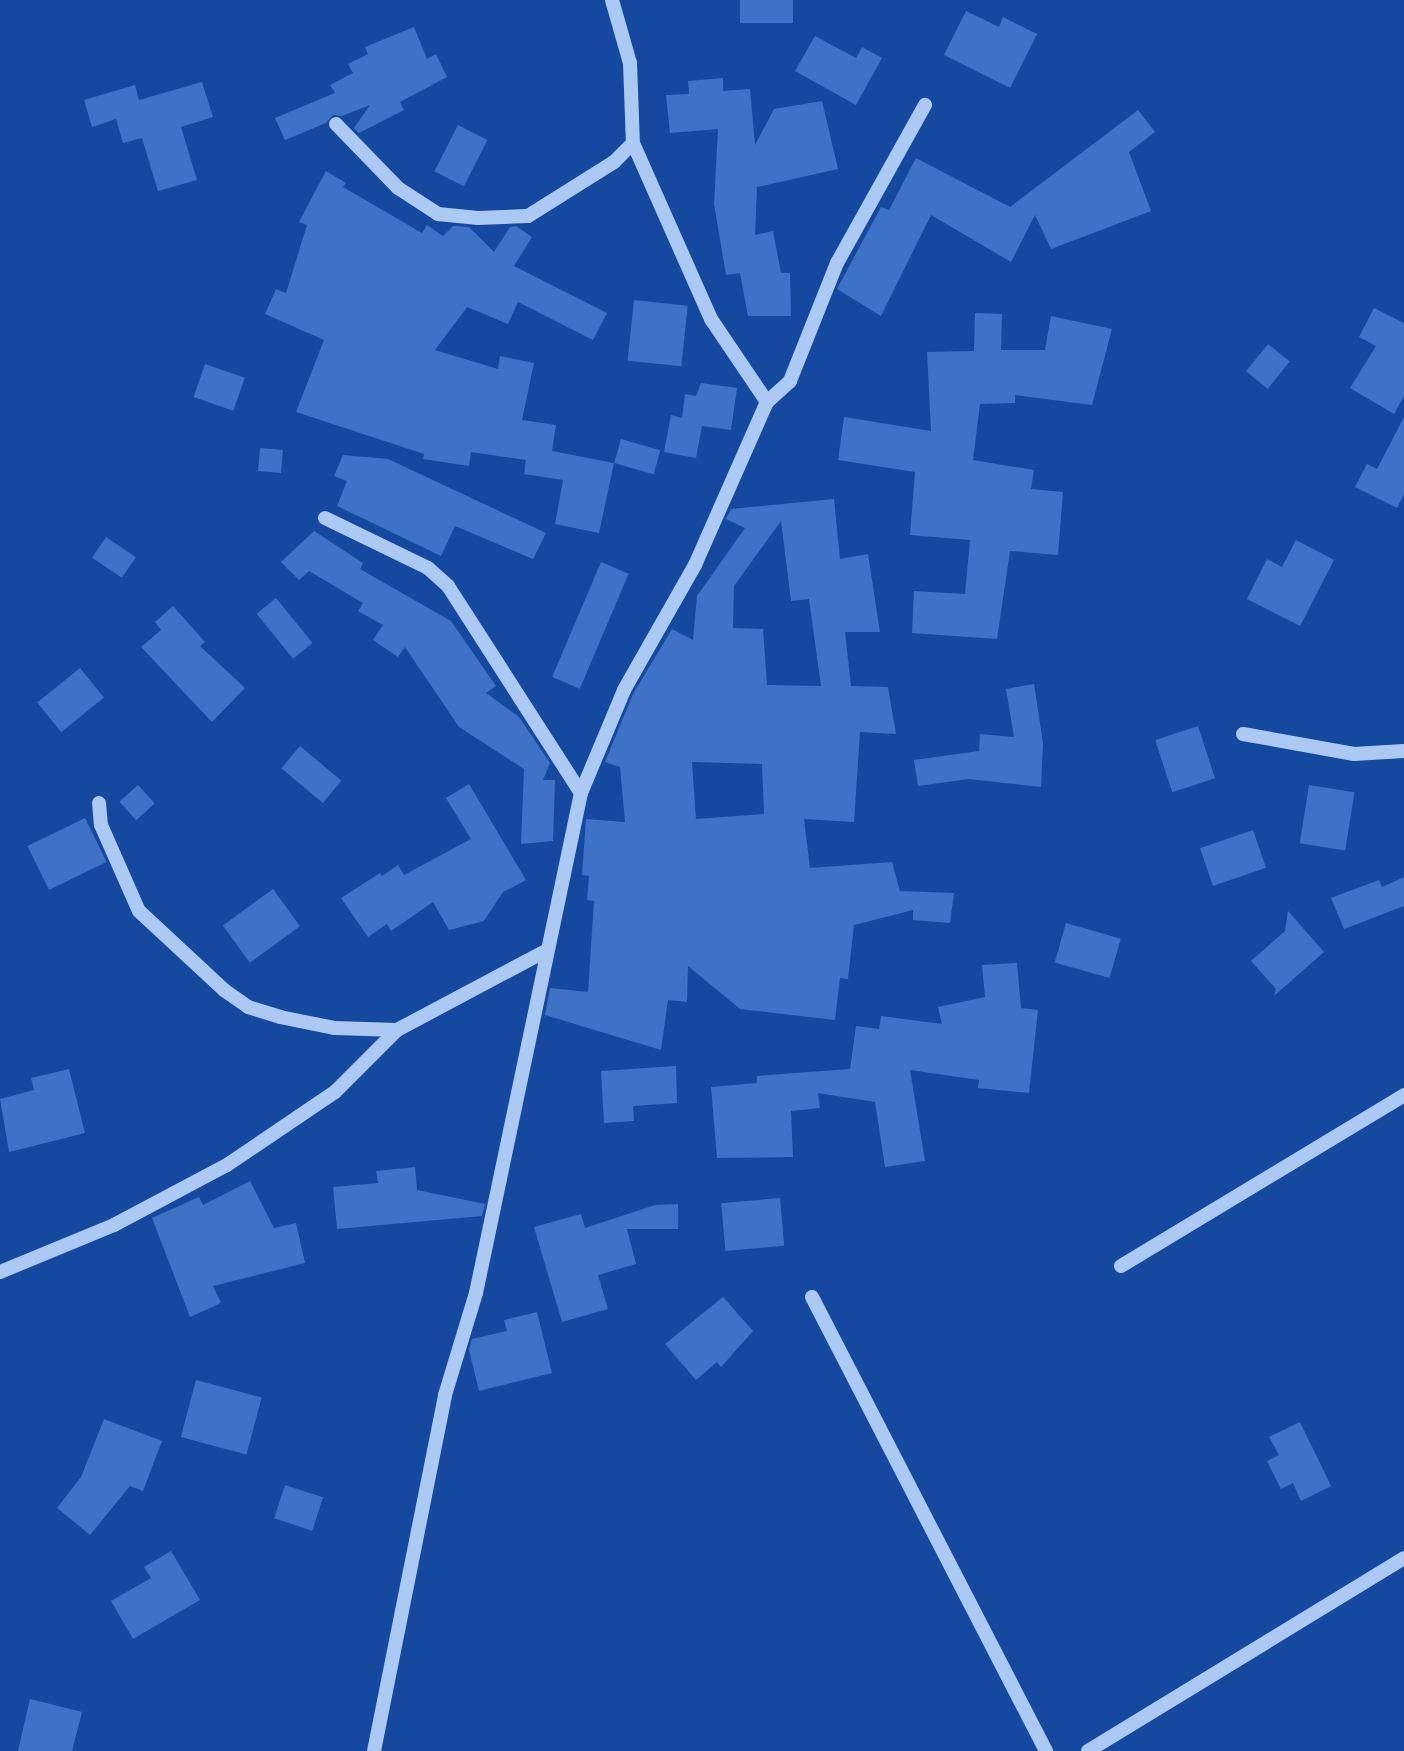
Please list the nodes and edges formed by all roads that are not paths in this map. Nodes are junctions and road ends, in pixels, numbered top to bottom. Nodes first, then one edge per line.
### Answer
1 (612, 0) edge
2 (925, 105) dead end
3 (336, 124) dead end
4 (633, 143) junction
5 (767, 402) junction
6 (325, 518) dead end
7 (1243, 734) dead end
8 (1404, 751) edge
9 (581, 793) junction
10 (99, 803) dead end
11 (544, 952) junction
12 (397, 1030) junction
13 (1404, 1095) edge
14 (1121, 1266) dead end
15 (0, 1272) edge
16 (812, 1297) dead end
17 (1404, 1558) edge
18 (374, 1751) edge
19 (1046, 1751) edge
20 (1088, 1751) edge

1 - 4 street
2 - 5 street
3 - 4 street
4 - 5 street
5 - 9 street
6 - 9 street
7 - 8 street
9 - 11 street
10 - 12 street
11 - 12 street
11 - 18 street
12 - 15 street
13 - 14 street
16 - 19 street
17 - 20 street

